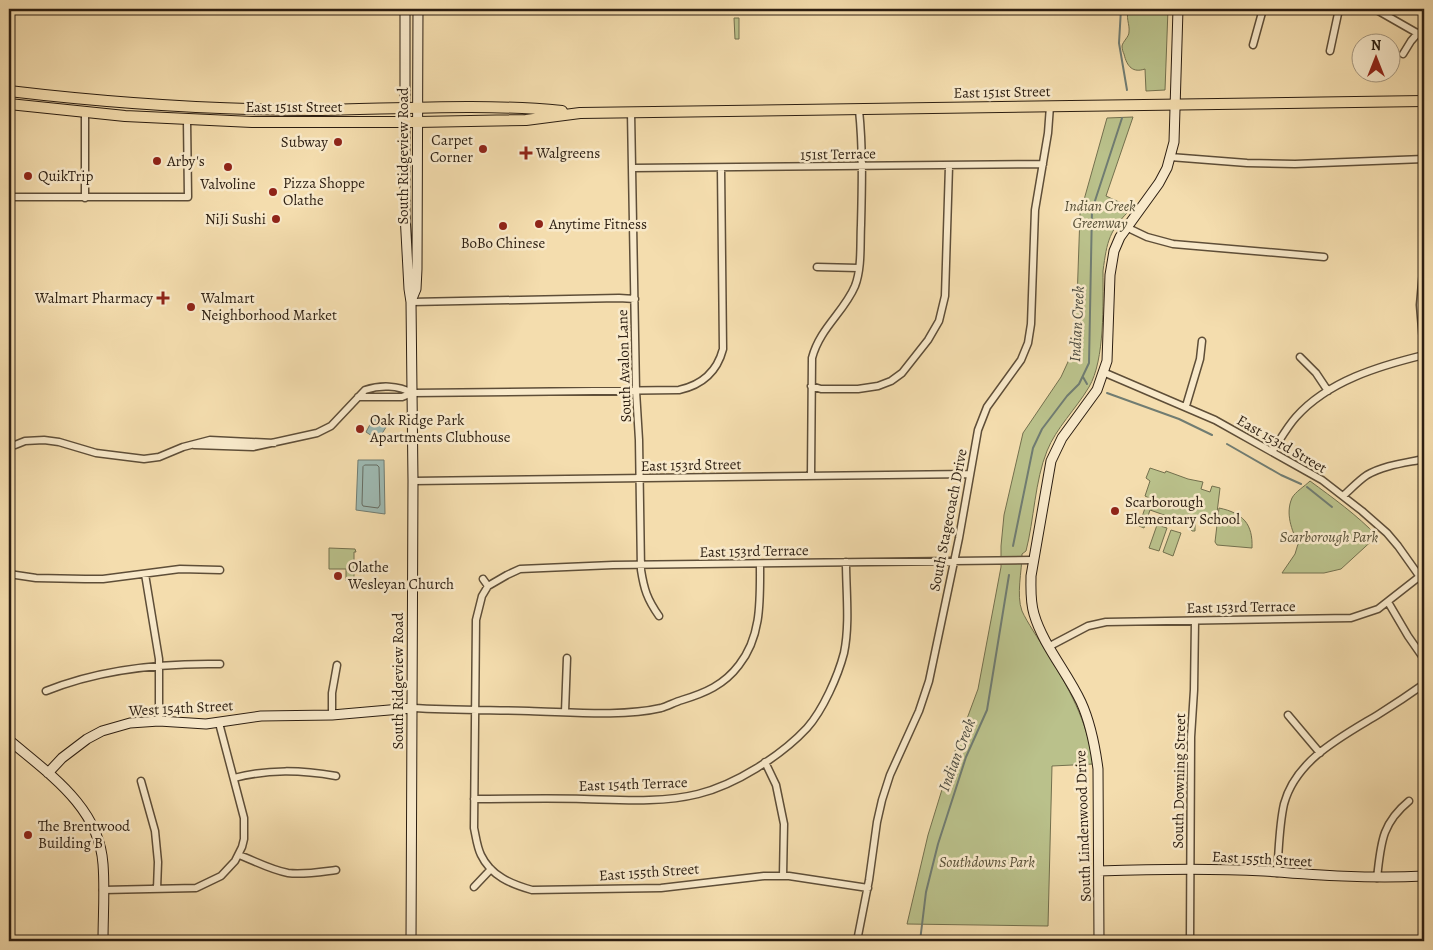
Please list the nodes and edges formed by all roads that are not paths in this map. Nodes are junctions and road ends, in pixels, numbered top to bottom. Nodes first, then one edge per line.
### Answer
1 (405, 9) edge
2 (418, 9) edge
3 (1178, 9) edge
4 (1262, 9) edge
5 (1339, 9) edge
6 (1375, 9) edge
7 (1421, 35) edge
8 (1253, 45) dead end
9 (1330, 51) dead end
10 (1403, 54) dead end
11 (9, 91) edge
12 (1424, 101) edge
13 (9, 104) edge
14 (1176, 105) junction
15 (181, 106) junction
16 (1050, 106) junction
17 (406, 108) junction
18 (418, 108) junction
19 (290, 109) junction
20 (859, 110) junction
21 (631, 112) junction
22 (88, 113) junction
23 (580, 113) junction
24 (187, 120) junction
25 (406, 122) junction
26 (417, 122) junction
27 (1170, 157) junction
28 (1424, 159) edge
29 (1043, 164) junction
30 (949, 166) junction
31 (862, 167) junction
32 (633, 168) junction
33 (721, 168) junction
34 (9, 197) edge
35 (85, 198) junction
36 (1126, 227) junction
37 (1324, 257) dead end
38 (1424, 260) edge
39 (817, 267) dead end
40 (858, 268) junction
41 (635, 299) junction
42 (411, 302) junction
43 (1202, 341) dead end
44 (1424, 355) edge
45 (1300, 357) dead end
46 (1103, 372) junction
47 (811, 386) junction
48 (636, 390) junction
49 (1328, 390) junction
50 (412, 393) junction
51 (1186, 406) junction
52 (12, 445) edge
53 (9, 452) edge
54 (1272, 452) junction
55 (1424, 459) edge
56 (970, 474) junction
57 (811, 476) junction
58 (640, 478) junction
59 (413, 481) junction
60 (1343, 496) junction
61 (1034, 560) junction
62 (954, 561) junction
63 (846, 562) junction
64 (760, 564) junction
65 (641, 565) junction
66 (220, 570) dead end
67 (9, 574) edge
68 (145, 574) junction
69 (1422, 575) edge
70 (483, 579) dead end
71 (488, 586) junction
72 (1388, 602) junction
73 (659, 616) dead end
74 (1195, 620) junction
75 (1050, 646) junction
76 (567, 658) dead end
77 (1424, 658) edge
78 (220, 664) dead end
79 (159, 666) junction
80 (337, 666) dead end
81 (1424, 684) edge
82 (46, 691) dead end
83 (412, 708) junction
84 (474, 710) junction
85 (565, 712) junction
86 (332, 715) junction
87 (1288, 715) dead end
88 (159, 721) junction
89 (219, 723) junction
90 (9, 740) edge
91 (1320, 753) junction
92 (765, 762) junction
93 (48, 773) junction
94 (336, 776) dead end
95 (234, 778) junction
96 (141, 781) dead end
97 (474, 799) junction
98 (1409, 801) dead end
99 (239, 855) junction
100 (491, 869) junction
101 (1190, 869) junction
102 (336, 870) dead end
103 (1099, 871) junction
104 (1277, 873) junction
105 (783, 876) junction
106 (1424, 876) edge
107 (1377, 878) junction
108 (474, 887) dead end
109 (868, 888) junction
110 (157, 889) junction
111 (103, 890) junction
112 (103, 941) edge
113 (411, 941) edge
114 (857, 941) edge
115 (1099, 941) edge
116 (1190, 941) edge

1 - 17 street, South Ridgeview Road
2 - 18 street, South Ridgeview Road
3 - 14 street, South Lindenwood Drive
4 - 8 street
5 - 9 street
6 - 7 street
7 - 10 street
11 - 15 main road, East 151st Street
12 - 14 main road, East 151st Street
13 - 22 main road, East 151st Street
14 - 16 main road, East 151st Street
14 - 27 street, South Lindenwood Drive
15 - 19 main road, East 151st Street
15 - 22 main road
16 - 20 main road, East 151st Street
16 - 29 street, South Stagecoach Drive
17 - 18 main road, East 151st Street
17 - 19 main road, East 151st Street
17 - 25 street, South Ridgeview Road
18 - 23 main road, East 151st Street
18 - 26 street, South Ridgeview Road
19 - 24 main road
20 - 21 main road, East 151st Street
20 - 31 street
21 - 23 main road, East 151st Street
21 - 32 street, South Avalon Lane
22 - 24 main road, East 151st Street
22 - 35 street
23 - 26 main road, East 151st Street
24 - 25 main road, East 151st Street
24 - 35 street
25 - 26 main road, East 151st Street
25 - 42 street, South Ridgeview Road
26 - 42 street, South Ridgeview Road
27 - 28 street
27 - 36 street, South Lindenwood Drive
29 - 30 street, 151st Terrace
29 - 56 street, South Stagecoach Drive
30 - 31 street, 151st Terrace
30 - 47 street
31 - 33 street, 151st Terrace
31 - 40 street
32 - 33 street, 151st Terrace
32 - 41 street, South Avalon Lane
33 - 48 street
34 - 35 street
36 - 37 street
36 - 46 street, South Lindenwood Drive
38 - 44 street
39 - 40 street
40 - 47 street
41 - 42 street
41 - 48 street, South Avalon Lane
42 - 50 street, South Ridgeview Road
43 - 51 street
44 - 49 street
45 - 49 street
46 - 51 street, East 153rd Street
46 - 61 street, South Lindenwood Drive
47 - 57 street
48 - 50 street
48 - 58 street, South Avalon Lane
49 - 54 street
50 - 52 street
50 - 59 street, South Ridgeview Road
51 - 54 street, East 153rd Street
52 - 53 street
54 - 60 street, East 153rd Street
55 - 60 street
56 - 57 street, East 153rd Street
56 - 62 street, South Stagecoach Drive
57 - 58 street, East 153rd Street
58 - 59 street, East 153rd Street
58 - 65 street, South Avalon Lane
59 - 83 street, South Ridgeview Road
60 - 69 street, East 153rd Street
61 - 62 street, East 153rd Terrace
61 - 75 street, South Lindenwood Drive
62 - 63 street, East 153rd Terrace
62 - 109 street, South Stagecoach Drive
63 - 64 street, East 153rd Terrace
63 - 92 street, East 154th Terrace
64 - 65 street, East 153rd Terrace
64 - 85 street
65 - 71 street, East 153rd Terrace
65 - 73 street, South Avalon Lane
66 - 68 street
67 - 68 street
68 - 79 street
69 - 72 street, East 153rd Terrace
70 - 71 street
71 - 84 street
72 - 74 street, East 153rd Terrace
72 - 77 street
74 - 75 street, East 153rd Terrace
74 - 101 street, South Downing Street
75 - 103 street, South Lindenwood Drive
76 - 85 street
78 - 79 street
79 - 82 street
79 - 88 street
80 - 86 street
81 - 91 street
83 - 84 street
83 - 86 street, West 154th Street
83 - 113 street, South Ridgeview Road
84 - 85 street
84 - 97 street
86 - 89 street, West 154th Street
87 - 91 street
88 - 89 street, West 154th Street
88 - 93 street, West 154th Street
89 - 95 street
90 - 93 street
91 - 104 street
92 - 97 street, East 154th Terrace
92 - 105 street
93 - 111 street
94 - 95 street
95 - 99 street
96 - 110 street
97 - 100 street
98 - 107 street
99 - 102 street
99 - 110 street
100 - 105 street, East 155th Street
100 - 108 street
101 - 103 street, East 155th Street
101 - 104 street, East 155th Street
101 - 116 street, South Downing Street
103 - 115 street, South Lindenwood Drive
104 - 107 street, East 155th Street
105 - 109 street, East 155th Street
106 - 107 street, East 155th Street
109 - 114 street, South Stagecoach Drive
110 - 111 street
111 - 112 street

